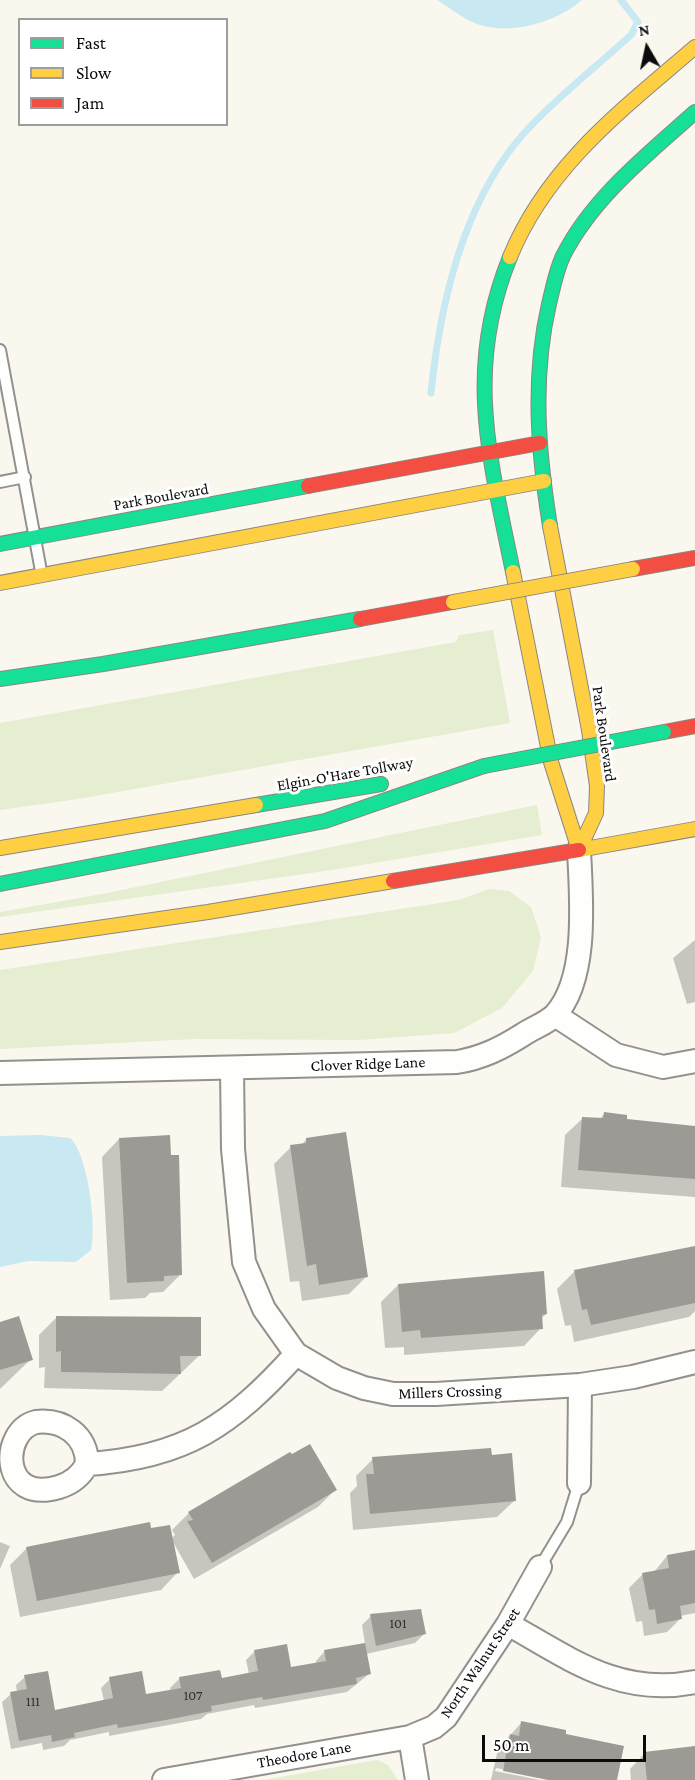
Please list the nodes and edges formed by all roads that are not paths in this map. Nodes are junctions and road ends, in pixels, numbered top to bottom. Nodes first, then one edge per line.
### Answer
1 (695, 47) edge
2 (695, 112) edge
3 (0, 350) edge
4 (540, 443) junction
5 (489, 453) junction
6 (25, 477) junction
7 (544, 481) junction
8 (0, 482) edge
9 (496, 491) junction
10 (36, 537) junction
11 (0, 544) edge
12 (695, 558) edge
13 (42, 575) junction
14 (0, 583) edge
15 (0, 679) edge
16 (695, 726) edge
17 (483, 766) junction
18 (695, 829) edge
19 (0, 848) edge
20 (579, 850) junction
21 (0, 884) edge
22 (0, 942) edge
23 (555, 1015) junction
24 (695, 1061) edge
25 (232, 1068) junction
26 (0, 1073) edge
27 (296, 1354) junction
28 (695, 1362) edge
29 (580, 1385) junction
30 (87, 1464) dead end
31 (579, 1483) joint
32 (540, 1567) joint
33 (508, 1624) junction
34 (695, 1682) edge
35 (410, 1737) junction
36 (164, 1780) edge
37 (417, 1780) edge

1 - 5 main road
2 - 4 main road, Park Boulevard
3 - 6 lane
4 - 5 main road, Park Boulevard
4 - 7 main road, Park Boulevard
5 - 9 main road
5 - 10 main road, Park Boulevard
6 - 8 lane
6 - 10 lane
7 - 9 main road
7 - 20 main road, Park Boulevard
9 - 13 main road
9 - 20 main road
10 - 11 main road, Park Boulevard
10 - 13 lane
12 - 15 main road, bridge
13 - 14 main road
16 - 17 main road, Elgin-O'Hare Tollway, bridge
17 - 19 main road, Elgin-O'Hare Tollway
17 - 21 main road
18 - 20 main road
20 - 22 main road
20 - 23 street, Clover Ridge Lane
23 - 24 street
23 - 25 street, Clover Ridge Lane
25 - 26 street, Clover Ridge Lane
25 - 27 street, Millers Crossing
27 - 29 street, Millers Crossing
27 - 30 street
28 - 29 street, Millers Crossing
29 - 31 street
31 - 32 lane
32 - 33 street, North Walnut Street
33 - 34 street
33 - 35 street, North Walnut Street
35 - 36 street, Theodore Lane
35 - 37 street

